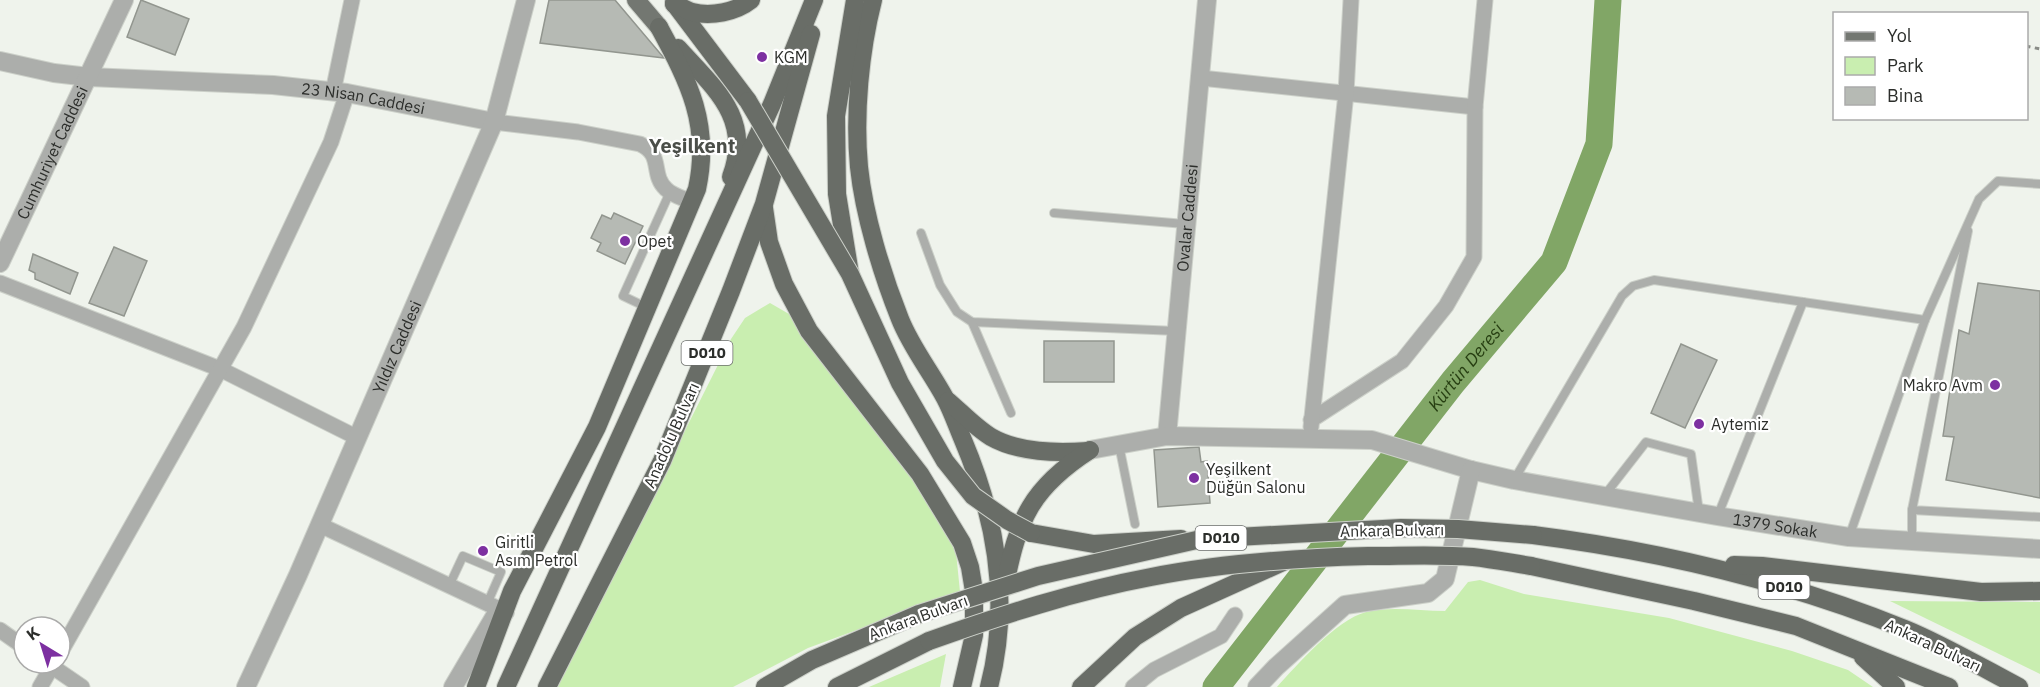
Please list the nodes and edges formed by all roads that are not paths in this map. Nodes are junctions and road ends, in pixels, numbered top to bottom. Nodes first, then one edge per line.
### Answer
1 (113, 0) edge
2 (124, 0) edge
3 (352, 0) edge
4 (526, 0) edge
5 (636, 0) edge
6 (752, 0) edge
7 (814, 0) edge
8 (821, 0) edge
9 (855, 0) edge
10 (873, 0) edge
11 (1207, 0) edge
12 (1350, 0) edge
13 (1485, 0) edge
14 (672, 2) edge
15 (659, 27) junction
16 (0, 61) edge
17 (89, 77) junction
18 (1201, 78) junction
19 (340, 92) junction
20 (1346, 93) junction
21 (1475, 107) junction
22 (494, 122) junction
23 (2040, 184) edge
24 (670, 192) junction
25 (692, 202) junction
26 (764, 204) junction
27 (1054, 213) dead end
28 (1971, 216) junction
29 (1187, 225) junction
30 (921, 233) dead end
31 (0, 263) edge
32 (850, 274) junction
33 (0, 282) edge
34 (688, 288) junction
35 (1803, 302) junction
36 (648, 308) junction
37 (1924, 320) junction
38 (972, 322) junction
39 (1176, 330) junction
40 (220, 369) junction
41 (946, 400) junction
42 (1011, 413) dead end
43 (1310, 430) junction
44 (1167, 436) junction
45 (358, 438) junction
46 (1119, 445) junction
47 (1090, 450) junction
48 (1468, 469) junction
49 (1514, 480) junction
50 (1604, 496) junction
51 (1912, 510) junction
52 (1708, 515) junction
53 (2040, 517) edge
54 (1135, 524) dead end
55 (320, 525) junction
56 (1849, 537) junction
57 (1201, 539) junction
58 (1912, 541) junction
59 (2040, 549) edge
60 (1285, 561) junction
61 (1690, 564) junction
62 (449, 586) junction
63 (2040, 591) edge
64 (497, 608) junction
65 (1000, 612) junction
66 (1234, 615) dead end
67 (72, 629) edge
68 (1850, 646) junction
69 (68, 675) edge
70 (82, 687) edge
71 (246, 687) edge
72 (453, 687) edge
73 (476, 687) edge
74 (506, 687) edge
75 (546, 687) edge
76 (765, 687) edge
77 (837, 687) edge
78 (962, 687) edge
79 (989, 687) edge
80 (1081, 687) edge
81 (1133, 687) edge
82 (1257, 687) edge
83 (1896, 687) edge
84 (1950, 687) edge
85 (2019, 687) edge

1 - 17 street, Cumhuriyet Caddesi
2 - 17 street, Cumhuriyet Caddesi
3 - 19 street
4 - 22 street, Yıldız Caddesi
5 - 15 main road
6 - 14 highway
7 - 34 highway
8 - 26 highway, Anadolu Bulvarı / D010
9 - 32 highway
10 - 41 highway
11 - 18 street, Ovalar Caddesi
12 - 20 street
13 - 21 street
14 - 32 highway, bridge
15 - 25 highway
15 - 34 highway
16 - 17 street, 23 Nisan Caddesi
17 - 19 street, 23 Nisan Caddesi
17 - 31 street, Cumhuriyet Caddesi
18 - 20 street
18 - 29 street, Ovalar Caddesi
19 - 22 street, 23 Nisan Caddesi
19 - 40 street
20 - 21 street
20 - 43 street
21 - 43 street
22 - 24 street, 23 Nisan Caddesi
22 - 45 street, Yıldız Caddesi
23 - 28 lane
24 - 25 street
24 - 36 lane
25 - 36 highway
26 - 75 highway, Anadolu Bulvarı / D010
26 - 78 highway
27 - 29 lane
28 - 37 lane
28 - 51 lane
29 - 39 street, Ovalar Caddesi
30 - 38 lane
32 - 57 highway, bridge
33 - 40 street
34 - 74 highway
35 - 37 lane
35 - 49 lane
35 - 52 lane
36 - 64 highway
37 - 56 lane
38 - 39 lane
38 - 42 lane
39 - 44 street, Ovalar Caddesi
40 - 45 street
40 - 67 street
41 - 47 highway
41 - 65 highway
43 - 44 street, 1379 Sokak
43 - 48 street, 1379 Sokak
44 - 46 street, 1379 Sokak
45 - 55 street, Yıldız Caddesi
46 - 47 street, 1379 Sokak
46 - 54 lane
47 - 65 highway
48 - 49 street, 1379 Sokak
48 - 82 street
49 - 50 street, 1379 Sokak
50 - 52 street, 1379 Sokak
50 - 52 lane
51 - 53 lane
51 - 58 lane
52 - 56 street, 1379 Sokak
55 - 62 street
55 - 71 street, Yıldız Caddesi
56 - 58 street, 1379 Sokak
57 - 61 highway, Ankara Bulvarı / D010, bridge
57 - 76 highway, Ankara Bulvarı / D010, bridge
58 - 59 street, 1379 Sokak
60 - 68 highway, Ankara Bulvarı / D010, bridge
60 - 77 highway, Ankara Bulvarı / D010, bridge
60 - 80 highway
61 - 63 highway
61 - 85 highway, Ankara Bulvarı / D010
62 - 64 street
62 - 64 lane
64 - 72 street
64 - 73 highway
65 - 79 highway
66 - 81 street
68 - 83 highway
68 - 84 highway, Ankara Bulvarı / D010
69 - 70 street

